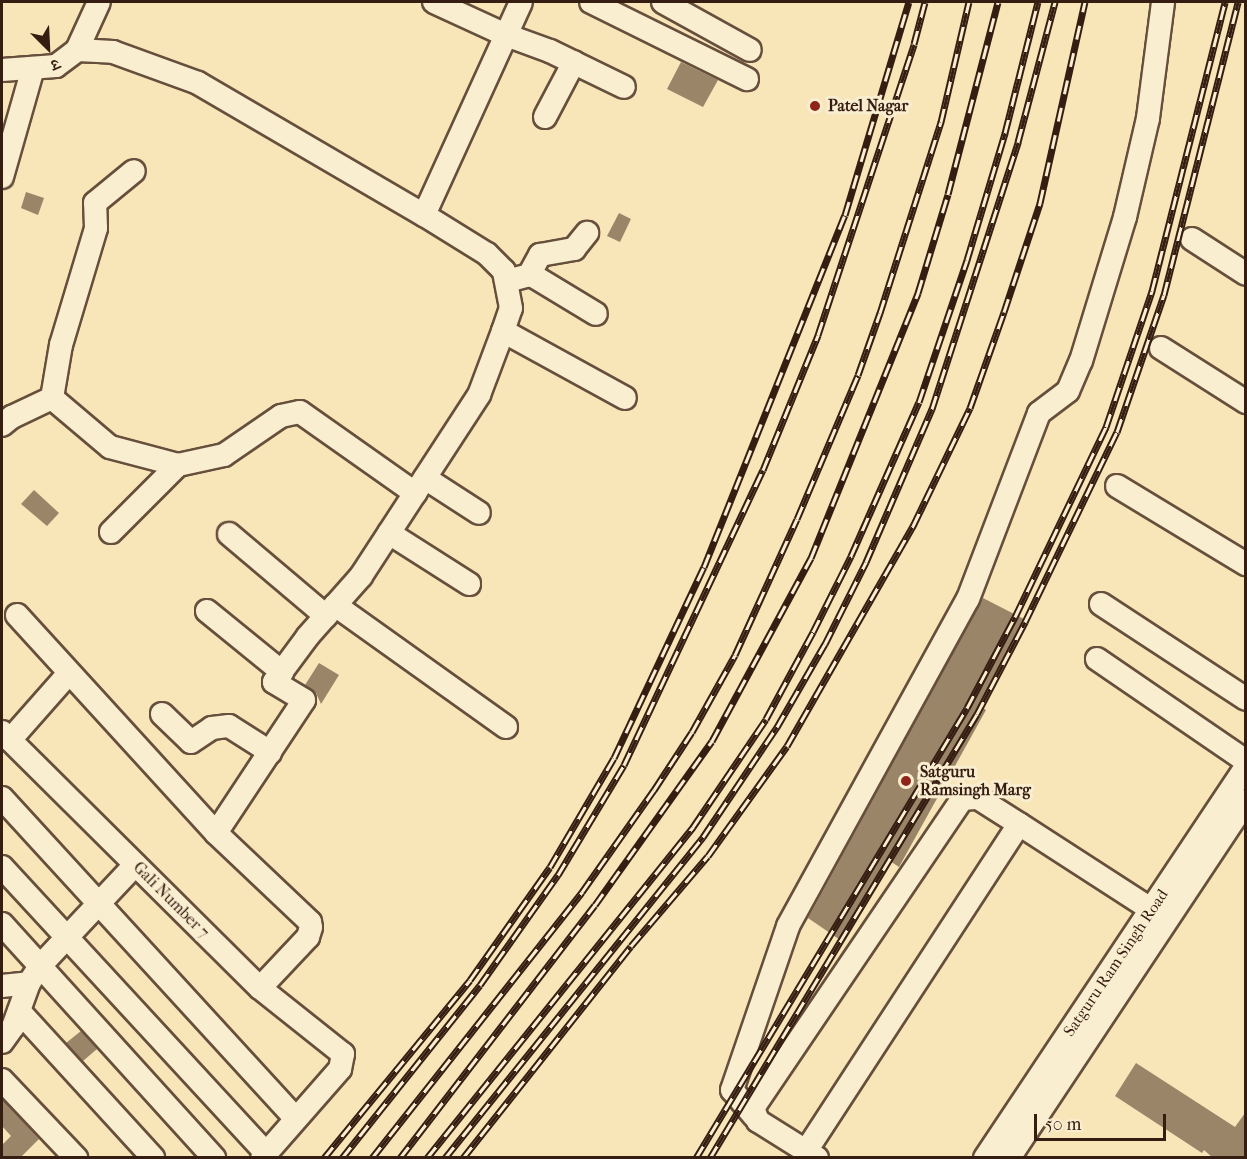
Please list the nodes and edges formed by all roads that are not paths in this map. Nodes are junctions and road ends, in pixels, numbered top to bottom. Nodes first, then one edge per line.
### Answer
1 (99, 2) edge
2 (434, 2) edge
3 (521, 2) edge
4 (591, 2) edge
5 (663, 2) edge
6 (1163, 2) edge
7 (506, 35) junction
8 (77, 50) junction
9 (750, 50) dead end
10 (574, 63) junction
11 (33, 68) junction
12 (2, 70) edge
13 (747, 79) dead end
14 (624, 87) dead end
15 (545, 117) dead end
16 (134, 171) dead end
17 (2, 177) edge
18 (424, 215) junction
19 (587, 233) dead end
20 (1192, 239) dead end
21 (1245, 274) edge
22 (529, 275) junction
23 (507, 281) junction
24 (596, 314) dead end
25 (503, 331) junction
26 (1161, 348) dead end
27 (52, 398) junction
28 (625, 398) dead end
29 (1245, 402) edge
30 (2, 425) edge
31 (178, 465) junction
32 (420, 486) junction
33 (1117, 486) dead end
34 (479, 513) dead end
35 (111, 532) dead end
36 (389, 533) junction
37 (229, 534) dead end
38 (1245, 564) edge
39 (469, 584) dead end
40 (1101, 604) dead end
41 (331, 610) junction
42 (207, 611) dead end
43 (17, 615) dead end
44 (1097, 659) dead end
45 (282, 672) junction
46 (69, 673) junction
47 (1245, 699) edge
48 (162, 714) dead end
49 (506, 727) dead end
50 (6, 736) edge
51 (270, 752) junction
52 (1245, 761) edge
53 (1245, 766) edge
54 (2, 798) edge
55 (1245, 801) edge
56 (1019, 824) junction
57 (216, 833) junction
58 (135, 865) junction
59 (2, 867) edge
60 (98, 904) junction
61 (1152, 910) junction
62 (2, 924) edge
63 (66, 938) junction
64 (34, 974) junction
65 (2, 986) edge
66 (260, 987) junction
67 (19, 1011) junction
68 (2, 1042) edge
69 (2, 1080) edge
70 (754, 1116) junction
71 (296, 1119) junction
72 (812, 1154) edge
73 (264, 1155) edge
74 (75, 1158) edge
75 (153, 1158) edge
76 (214, 1158) edge
77 (985, 1158) edge
78 (1010, 1158) edge

1 - 8 street
2 - 7 street
3 - 7 street
4 - 13 street
5 - 9 street
6 - 70 street
7 - 10 street
7 - 18 street
8 - 11 street
8 - 18 street
10 - 14 street
10 - 15 street
11 - 12 street
11 - 17 street
16 - 27 street
18 - 23 street
19 - 22 street
20 - 21 street
22 - 23 street
22 - 24 street
23 - 25 street
25 - 28 street
25 - 32 street
26 - 29 street
27 - 30 street
27 - 31 street
31 - 32 street
31 - 35 street
32 - 34 street
32 - 36 street
33 - 38 street
36 - 39 street
36 - 41 street
37 - 41 street
40 - 47 street
41 - 45 street
41 - 49 street
42 - 45 street
43 - 46 street
44 - 52 street
45 - 51 street
46 - 50 street
46 - 57 street
48 - 51 street
50 - 58 street, Gali Number 7
51 - 57 street
53 - 61 street, Satguru Ram Singh Road
54 - 60 street
55 - 78 street, Satguru Ram Singh Road
56 - 61 street
56 - 70 street
56 - 72 street
57 - 66 street
58 - 60 street
58 - 66 street, Gali Number 7
59 - 63 street
60 - 63 street
60 - 71 street
61 - 77 street, Satguru Ram Singh Road
62 - 64 street
63 - 64 street
63 - 73 street
64 - 65 street
64 - 67 street
64 - 76 street
66 - 71 street, Gali Number 7
67 - 68 street
67 - 75 street
69 - 74 street
70 - 72 street
71 - 73 street

